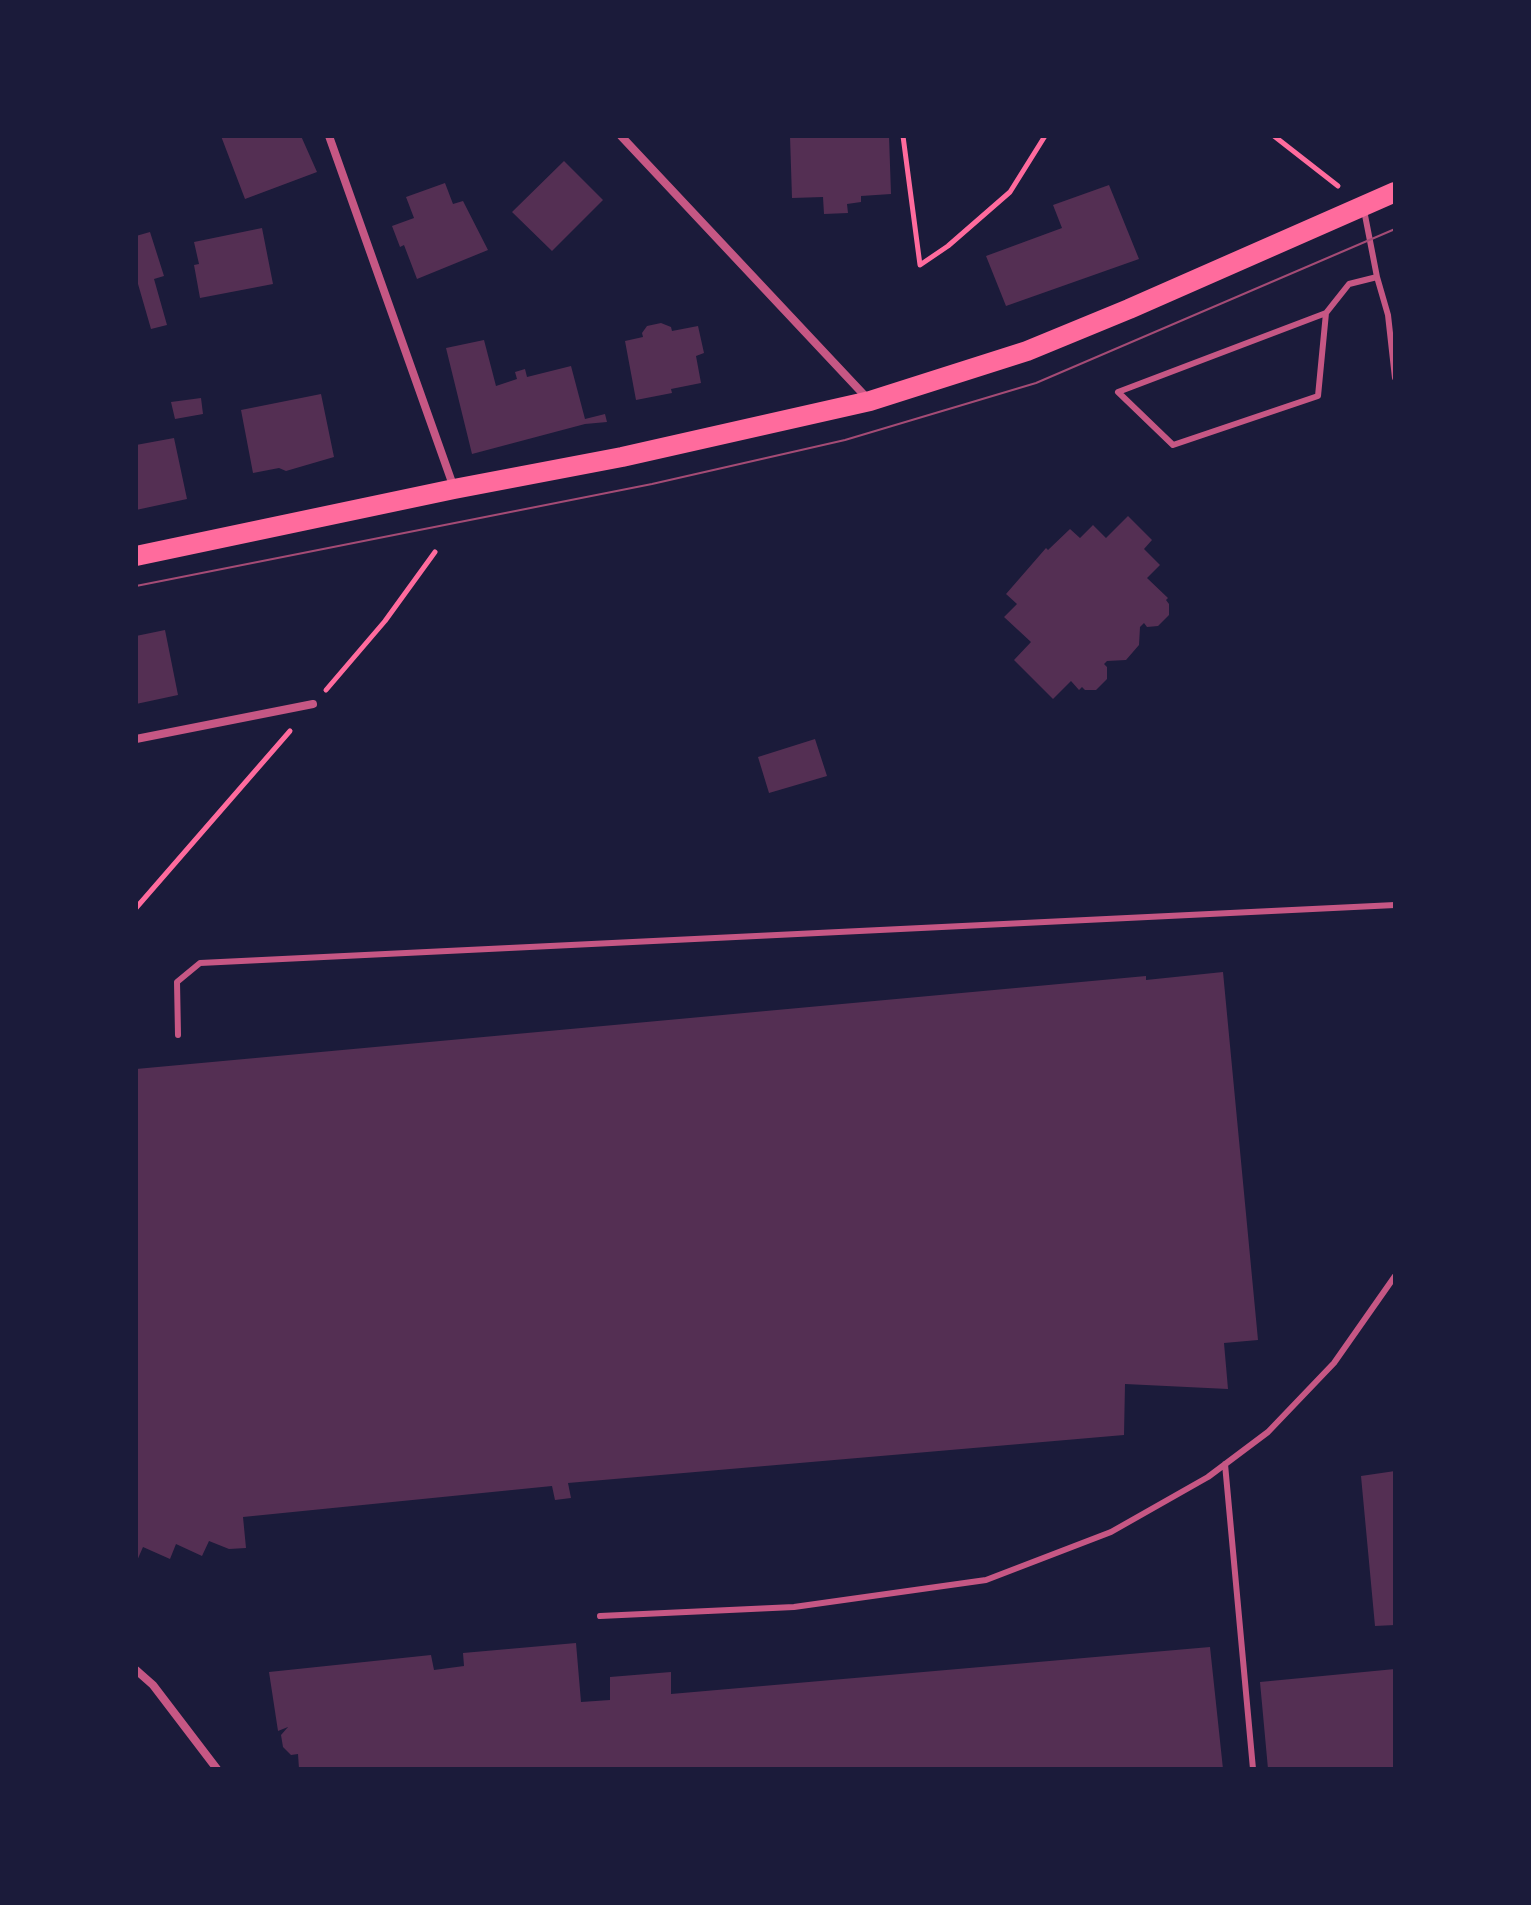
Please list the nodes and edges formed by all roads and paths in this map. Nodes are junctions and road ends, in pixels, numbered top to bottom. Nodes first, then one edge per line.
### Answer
1 (329, 136) edge
2 (621, 136) edge
3 (903, 136) edge
4 (1045, 136) edge
5 (1274, 136) edge
6 (1395, 192) edge
7 (1363, 207) junction
8 (1377, 277) junction
9 (1326, 313) junction
10 (1395, 378) edge
11 (870, 401) junction
12 (454, 489) junction
13 (136, 556) edge
14 (313, 704) dead end
15 (136, 739) edge
16 (1395, 905) edge
17 (178, 1035) dead end
18 (1395, 1276) edge
19 (1225, 1464) junction
20 (600, 1616) dead end
21 (136, 1670) edge
22 (217, 1769) edge
23 (1253, 1769) edge

1 - 12 street
2 - 11 street
3 - 4 path
5 - 7 path
6 - 7 main road
7 - 8 lane
7 - 11 main road
8 - 9 lane
8 - 10 lane
9 - 9 lane
11 - 12 main road
12 - 13 main road
14 - 15 street
16 - 17 lane
18 - 19 lane
19 - 20 lane
19 - 23 lane
21 - 22 street

